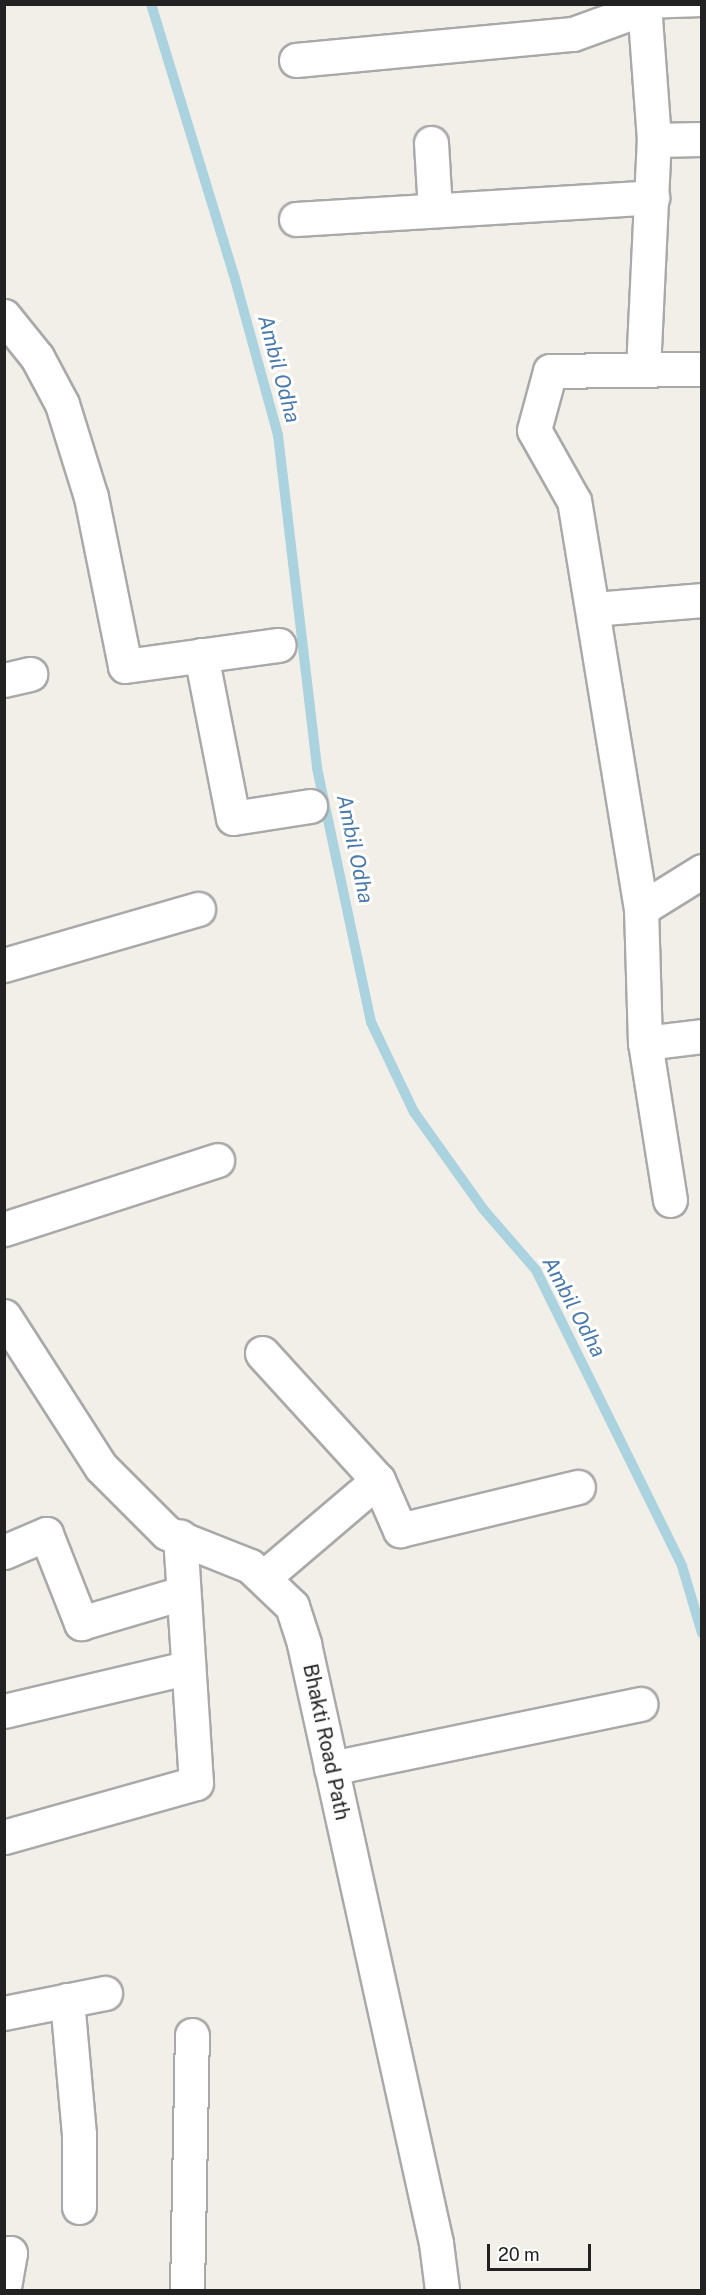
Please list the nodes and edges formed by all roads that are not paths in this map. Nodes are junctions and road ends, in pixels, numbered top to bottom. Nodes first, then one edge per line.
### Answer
1 (644, 6) edge
2 (702, 6) edge
3 (296, 60) dead end
4 (702, 139) edge
5 (654, 140) junction
6 (431, 142) dead end
7 (652, 197) junction
8 (435, 210) junction
9 (296, 219) dead end
10 (4, 316) edge
11 (702, 369) edge
12 (644, 370) junction
13 (702, 600) edge
14 (593, 609) junction
15 (279, 645) dead end
16 (201, 655) junction
17 (310, 806) dead end
18 (702, 872) edge
19 (198, 909) dead end
20 (641, 909) junction
21 (4, 965) edge
22 (702, 1036) edge
23 (645, 1043) junction
24 (217, 1160) dead end
25 (670, 1200) dead end
26 (4, 1229) edge
27 (7, 1328) edge
28 (262, 1353) dead end
29 (378, 1480) junction
30 (578, 1487) dead end
31 (180, 1537) junction
32 (4, 1551) edge
33 (263, 1578) junction
34 (182, 1593) junction
35 (186, 1668) junction
36 (640, 1704) dead end
37 (4, 1711) edge
38 (331, 1768) junction
39 (4, 1837) edge
40 (105, 1993) dead end
41 (67, 2000) junction
42 (4, 2013) edge
43 (192, 2035) dead end
44 (79, 2207) dead end
45 (4, 2254) edge
46 (4, 2286) edge
47 (188, 2290) edge
48 (442, 2290) edge

1 - 2 lane
1 - 3 street
1 - 5 street
4 - 5 street
5 - 7 street
6 - 8 street
7 - 8 street
7 - 12 street
8 - 9 street
10 - 16 street
11 - 12 street
12 - 14 street
13 - 14 street
14 - 20 street
15 - 16 street
16 - 17 street
18 - 20 street
19 - 21 street
20 - 23 street
22 - 23 street
23 - 25 street
24 - 26 street
27 - 31 street, Bhakti Road Path
28 - 29 street
29 - 30 street
29 - 33 street
31 - 33 street, Bhakti Road Path
31 - 34 street
32 - 34 street
33 - 38 street, Bhakti Road Path
34 - 35 street
35 - 37 street
35 - 39 street
36 - 38 street
38 - 48 street, Bhakti Road Path
40 - 41 street
41 - 42 street
41 - 44 street
43 - 47 street
45 - 46 street

